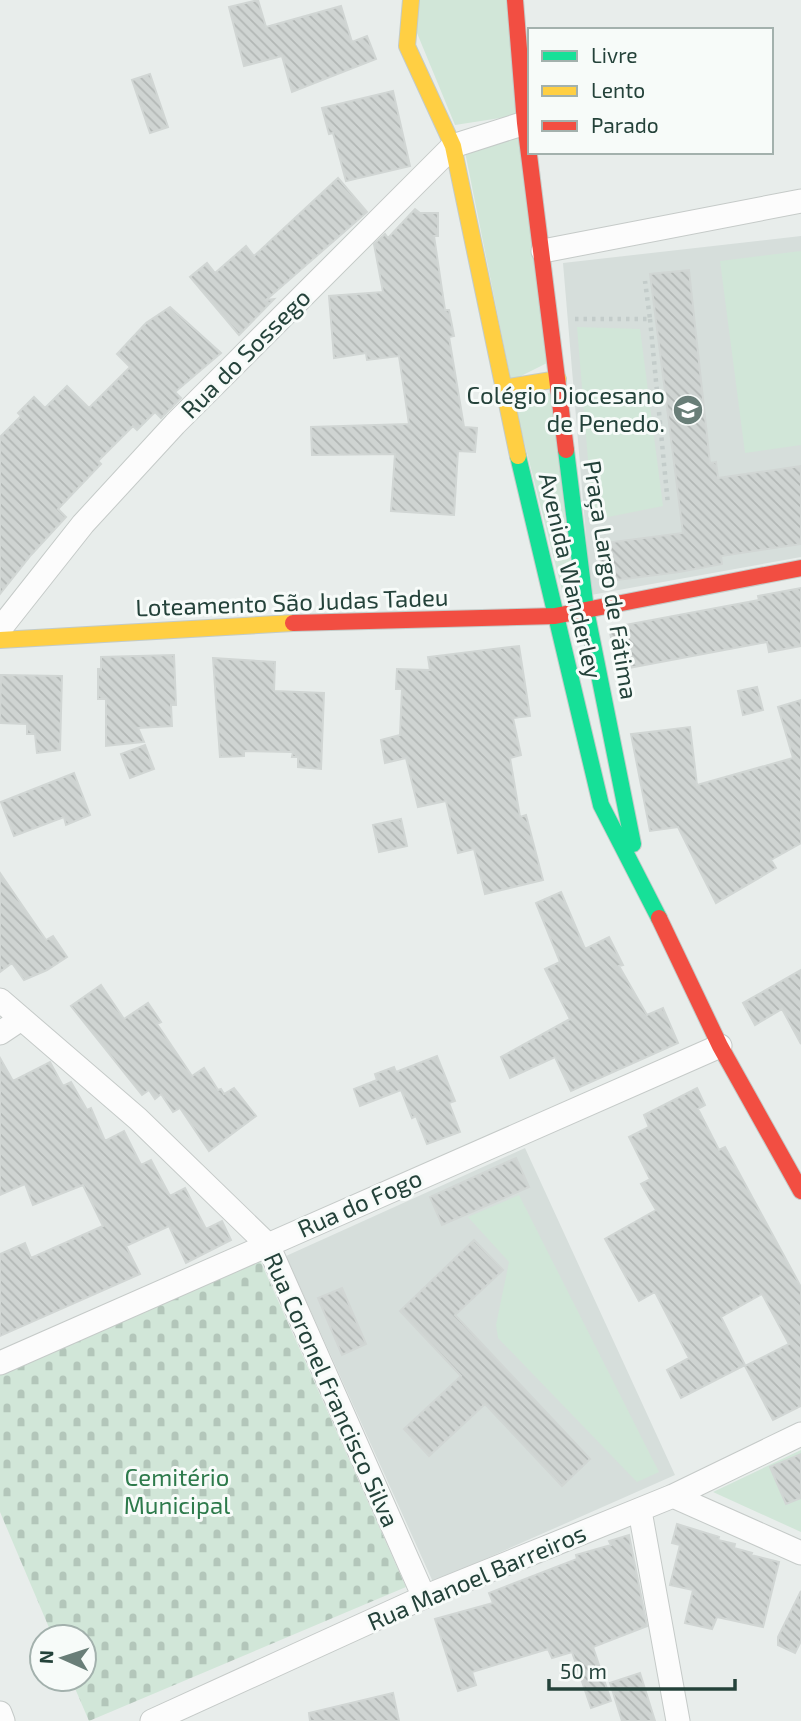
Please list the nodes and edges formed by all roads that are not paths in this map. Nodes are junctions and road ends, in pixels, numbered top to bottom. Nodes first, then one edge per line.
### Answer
1 (411, 0) edge
2 (515, 0) edge
3 (393, 12) dead end
4 (408, 46) junction
5 (526, 124) junction
6 (528, 139) edge
7 (453, 146) junction
8 (530, 154) edge
9 (801, 201) edge
10 (543, 251) junction
11 (558, 379) junction
12 (502, 388) junction
13 (801, 568) edge
14 (586, 610) junction
15 (555, 616) junction
16 (0, 629) edge
17 (0, 640) edge
18 (638, 874) junction
19 (0, 1000) edge
20 (21, 1018) junction
21 (0, 1033) edge
22 (720, 1046) junction
23 (801, 1191) edge
24 (268, 1245) junction
25 (0, 1363) edge
26 (801, 1434) edge
27 (673, 1496) junction
28 (640, 1511) junction
29 (801, 1553) edge
30 (424, 1597) junction
31 (0, 1713) edge
32 (3, 1721) edge
33 (152, 1721) edge
34 (678, 1721) edge

1 - 4 main road, Avenida Wanderley
2 - 5 main road, Praça Largo de Fátima
3 - 4 main road
4 - 7 main road, Avenida Wanderley
5 - 6 main road, Praça Largo de Fátima
5 - 7 street, Rua do Sossego
7 - 12 main road, Avenida Wanderley
7 - 16 street, Rua do Sossego
8 - 10 main road, Praça Largo de Fátima
9 - 10 street
10 - 11 main road, Praça Largo de Fátima
11 - 12 main road
11 - 14 main road, Praça Largo de Fátima
12 - 15 main road, Avenida Wanderley
13 - 14 main road, Loteamento São Judas Tadeu
14 - 15 main road, Loteamento São Judas Tadeu
14 - 18 main road, Praça Largo de Fátima
15 - 17 main road, Loteamento São Judas Tadeu
15 - 18 main road, Avenida Wanderley
18 - 22 main road
19 - 20 street, Rua Coronel Francisco Silva
20 - 21 street
20 - 24 street, Rua Coronel Francisco Silva
22 - 23 main road
22 - 24 street, Rua do Fogo
24 - 25 street, Rua do Fogo
24 - 30 street, Rua Coronel Francisco Silva
26 - 27 street, Rua Manoel Barreiros
27 - 28 street, Rua Manoel Barreiros
27 - 29 street
28 - 30 street, Rua Manoel Barreiros
28 - 34 street
30 - 33 street, Rua Manoel Barreiros
31 - 32 street

